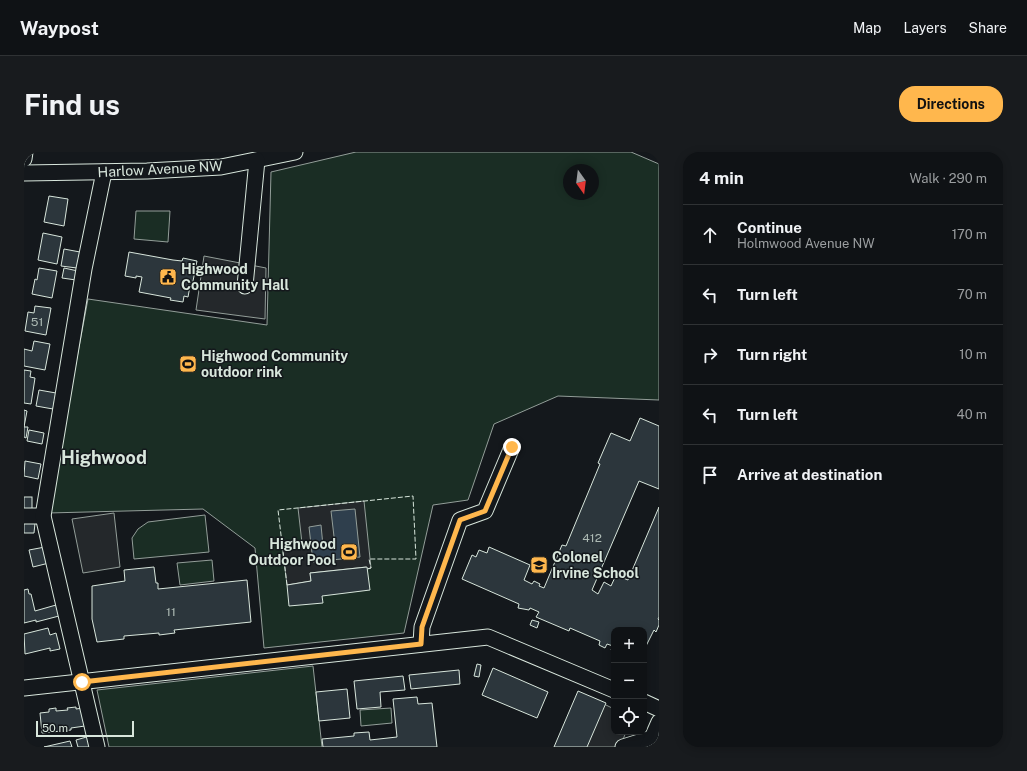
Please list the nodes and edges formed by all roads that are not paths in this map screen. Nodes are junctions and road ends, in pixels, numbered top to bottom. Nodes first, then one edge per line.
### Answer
1 (25, 152) edge
2 (295, 152) edge
3 (24, 159) edge
4 (257, 160) junction
5 (104, 172) junction
6 (24, 173) edge
7 (245, 286) dead end
8 (512, 447) dead end
9 (24, 516) edge
10 (43, 516) junction
11 (421, 644) junction
12 (82, 682) junction
13 (24, 688) edge
14 (611, 689) edge
15 (647, 703) edge
16 (659, 709) edge
17 (659, 722) edge
18 (650, 743) edge
19 (97, 747) edge
20 (623, 747) edge

1 - 3 street
2 - 4 street, Harlow Avenue NW
4 - 5 street, Harlow Avenue NW
4 - 7 street
5 - 6 street, Harlow Avenue NW
5 - 10 street
8 - 11 street
9 - 10 street
10 - 12 street
11 - 12 street
11 - 14 street
12 - 13 street
12 - 19 street
15 - 16 street
17 - 18 street
18 - 20 street

